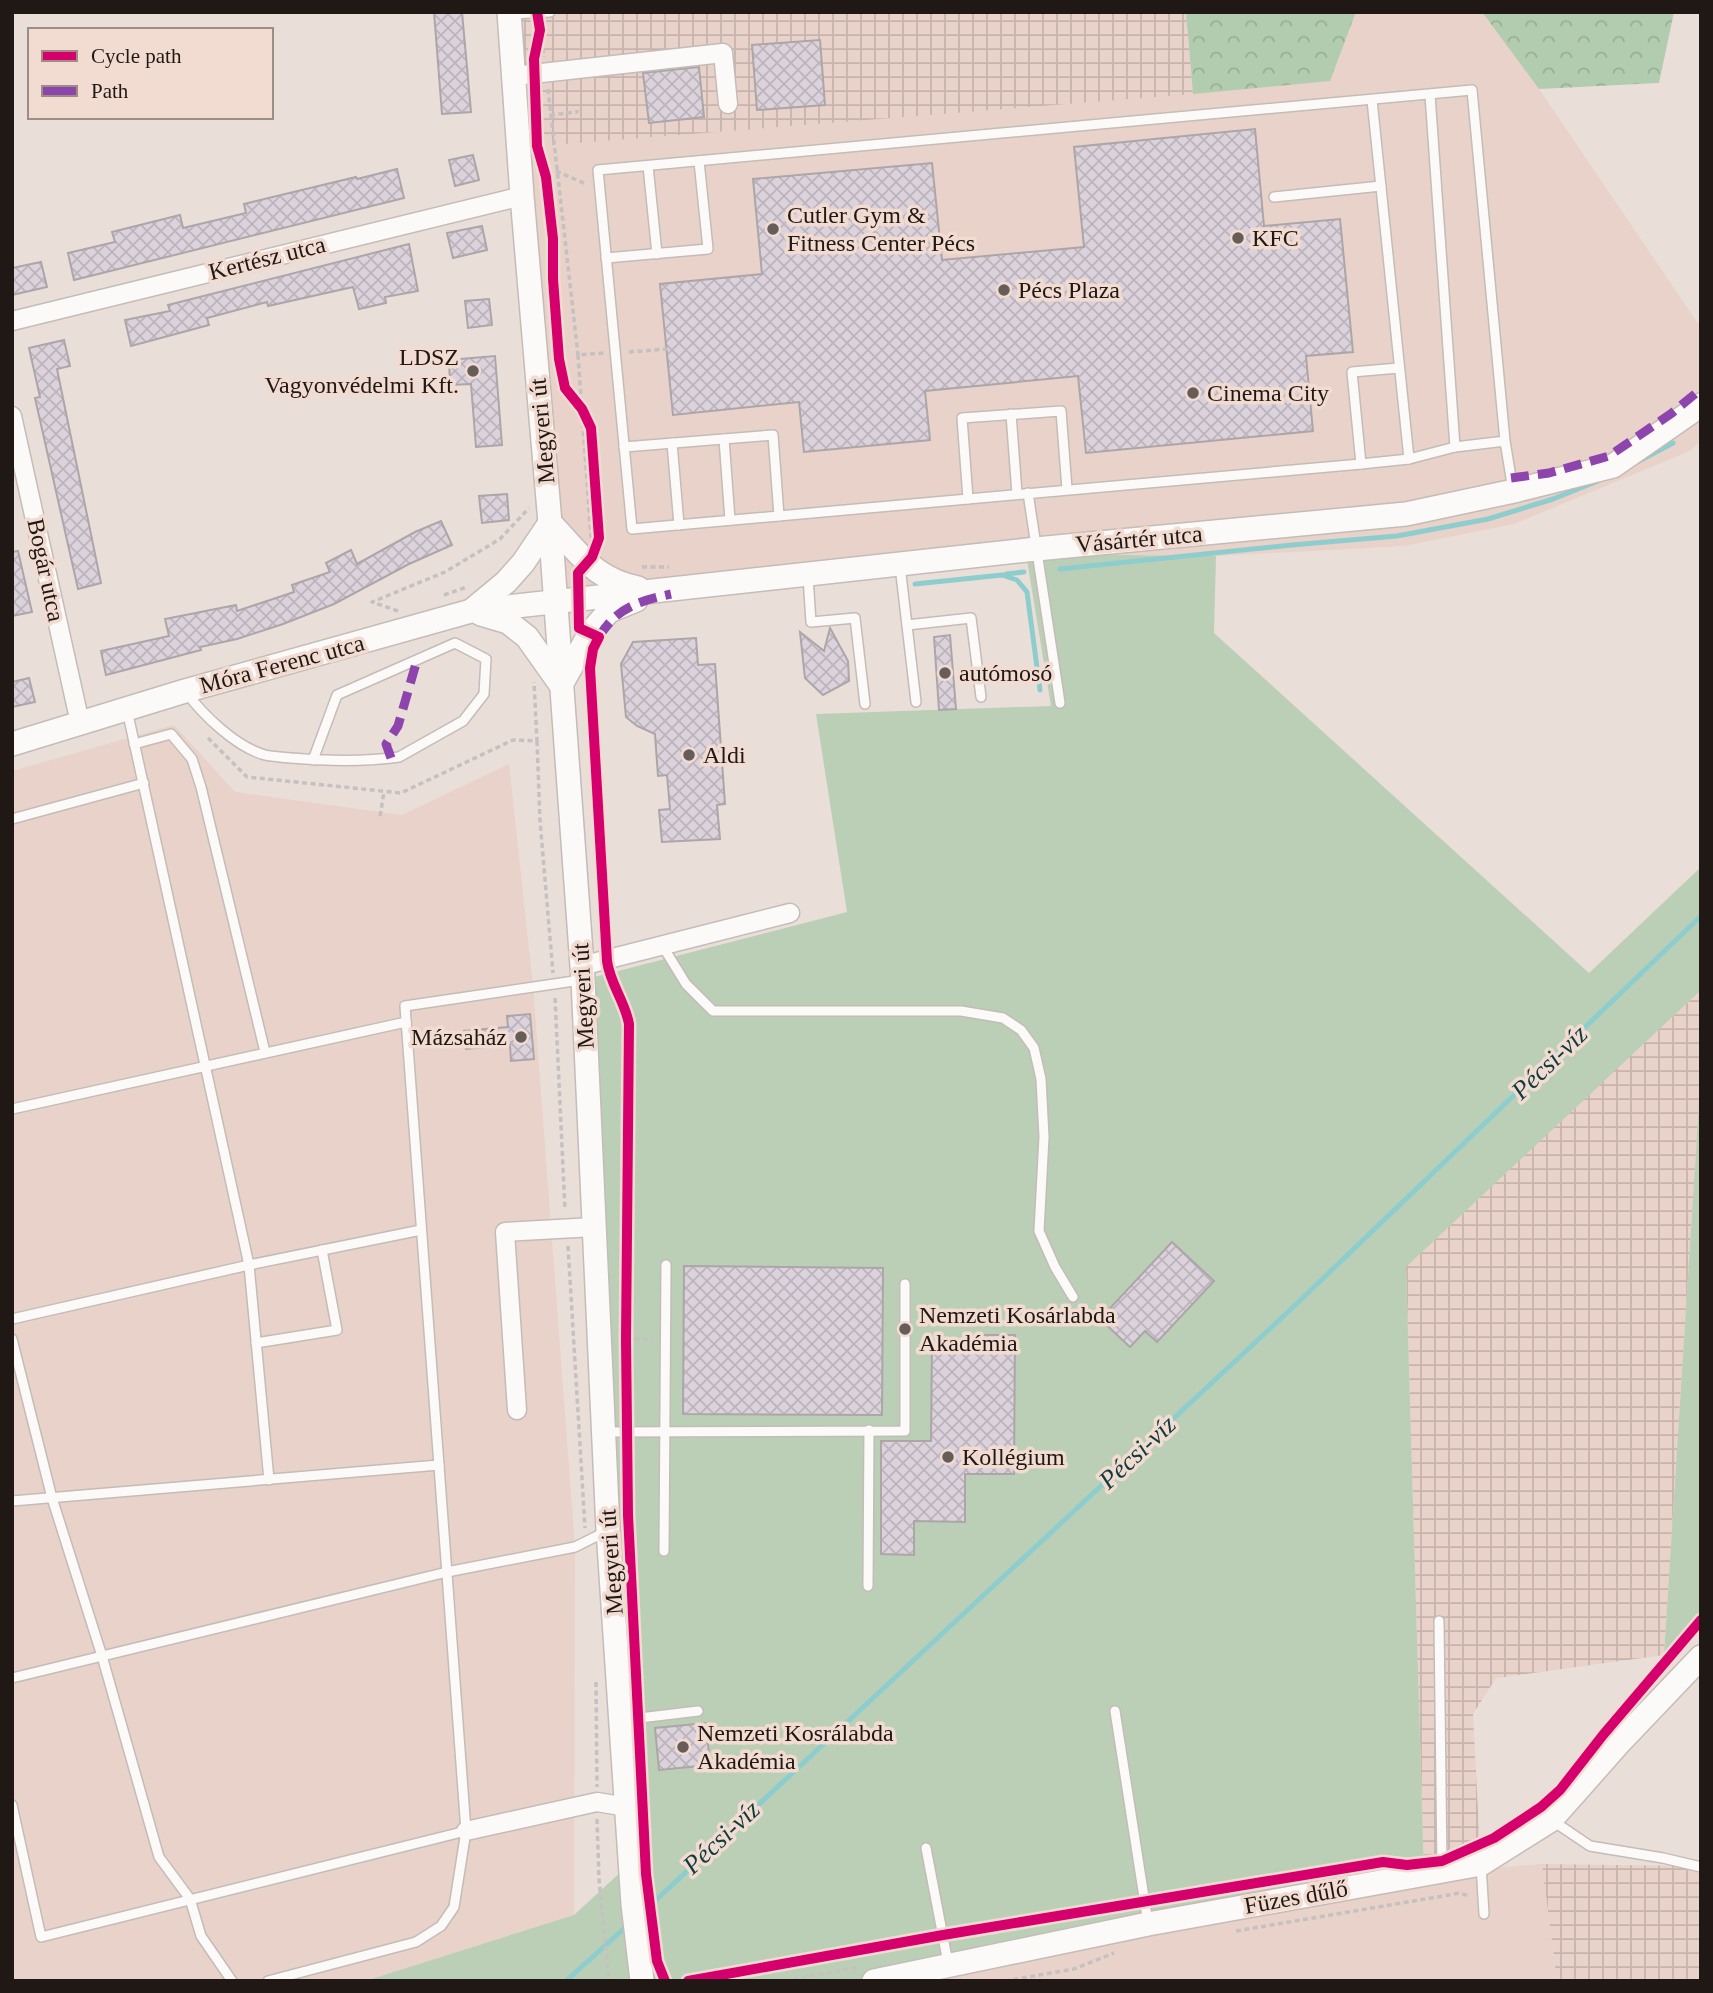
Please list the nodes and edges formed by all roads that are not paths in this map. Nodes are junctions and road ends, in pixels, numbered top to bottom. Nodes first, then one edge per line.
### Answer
1 (509, 13) edge
2 (542, 13) edge
3 (531, 74) junction
4 (1430, 95) junction
5 (1372, 100) junction
6 (728, 104) dead end
7 (699, 161) junction
8 (648, 166) junction
9 (1381, 186) junction
10 (522, 196) junction
11 (1274, 197) dead end
12 (657, 254) junction
13 (607, 258) junction
14 (12, 321) edge
15 (1399, 368) junction
16 (1701, 405) edge
17 (1011, 414) junction
18 (12, 416) edge
19 (724, 439) junction
20 (1505, 441) junction
21 (672, 443) junction
22 (624, 447) junction
23 (1455, 447) junction
24 (1409, 459) junction
25 (1361, 464) junction
26 (1067, 489) junction
27 (1514, 491) junction
28 (1028, 493) junction
29 (1017, 494) junction
30 (968, 499) junction
31 (779, 516) junction
32 (540, 519) junction
33 (730, 520) junction
34 (679, 525) junction
35 (1036, 549) junction
36 (900, 565) junction
37 (807, 575) junction
38 (655, 592) junction
39 (555, 601) junction
40 (471, 611) junction
41 (907, 625) junction
42 (561, 685) junction
43 (185, 691) junction
44 (981, 697) dead end
45 (916, 702) dead end
46 (1060, 703) dead end
47 (865, 704) dead end
48 (126, 708) junction
49 (80, 723) junction
50 (12, 744) edge
51 (134, 744) junction
52 (313, 760) junction
53 (144, 783) junction
54 (12, 819) edge
55 (790, 914) dead end
56 (662, 945) junction
57 (582, 973) junction
58 (406, 1022) junction
59 (265, 1052) junction
60 (205, 1065) junction
61 (12, 1109) edge
62 (594, 1227) junction
63 (421, 1230) junction
64 (322, 1250) junction
65 (249, 1265) junction
66 (666, 1265) dead end
67 (905, 1284) dead end
68 (1073, 1297) dead end
69 (12, 1319) edge
70 (12, 1339) edge
71 (256, 1343) junction
72 (517, 1410) dead end
73 (869, 1430) junction
74 (603, 1432) junction
75 (665, 1432) junction
76 (439, 1465) junction
77 (269, 1480) junction
78 (52, 1497) junction
79 (12, 1501) edge
80 (608, 1530) junction
81 (664, 1550) dead end
82 (447, 1572) junction
83 (868, 1586) dead end
84 (1439, 1621) dead end
85 (102, 1656) junction
86 (1701, 1657) edge
87 (12, 1678) edge
88 (698, 1711) dead end
89 (1115, 1711) dead end
90 (621, 1720) junction
91 (12, 1805) edge
92 (627, 1807) junction
93 (1551, 1820) junction
94 (466, 1831) junction
95 (926, 1848) dead end
96 (1481, 1864) junction
97 (1701, 1867) edge
98 (1442, 1871) junction
99 (190, 1899) junction
100 (1484, 1914) dead end
101 (1148, 1924) junction
102 (948, 1965) junction
103 (642, 1980) edge
104 (884, 1980) edge
105 (232, 1981) edge
106 (268, 1981) edge

1 - 2 lane
1 - 3 street, Megyeri út
3 - 6 street
3 - 10 street, Megyeri út
4 - 5 lane
4 - 20 lane
4 - 23 lane
5 - 7 lane
5 - 9 lane
7 - 8 lane
7 - 12 lane
8 - 12 lane
8 - 13 lane
9 - 11 lane
9 - 15 lane
10 - 14 street, Kertész utca
10 - 32 street, Megyeri út
12 - 13 lane
13 - 22 lane
15 - 24 lane
15 - 25 lane
16 - 27 street, Vásártér utca
17 - 26 lane
17 - 29 lane
17 - 30 lane
18 - 49 street, Bogár utca
19 - 21 lane
19 - 31 lane
19 - 33 lane
20 - 23 lane
20 - 27 lane
21 - 22 lane
21 - 34 lane
22 - 34 lane
23 - 24 lane
24 - 25 lane
25 - 26 lane
26 - 28 lane
27 - 35 street, Vásártér utca
28 - 29 lane
28 - 35 lane
29 - 30 lane
30 - 31 lane
31 - 33 lane
32 - 38 street
32 - 39 street, Megyeri út
32 - 40 street
33 - 34 lane
35 - 36 street, Vásártér utca
35 - 46 lane
36 - 37 street, Vásártér utca
36 - 41 lane
37 - 38 street, Vásártér utca
37 - 47 lane
38 - 39 street, Vásártér utca
38 - 42 street
39 - 40 street, Móra Ferenc utca
39 - 42 street, Megyeri út
40 - 42 street
40 - 43 street, Móra Ferenc utca
41 - 44 lane
41 - 45 lane
42 - 57 street, Megyeri út
43 - 48 street, Móra Ferenc utca
43 - 52 lane
48 - 49 street, Móra Ferenc utca
48 - 51 lane
49 - 50 street, Móra Ferenc utca
51 - 53 lane
51 - 59 lane
52 - 52 lane
53 - 54 lane
53 - 60 lane
55 - 56 street
56 - 57 street
56 - 68 lane
57 - 58 lane
57 - 62 street, Megyeri út
58 - 59 lane
58 - 63 lane
59 - 60 lane
60 - 61 lane
60 - 65 lane
62 - 72 street
62 - 74 street, Megyeri út
63 - 64 lane
63 - 76 lane
64 - 65 lane
64 - 71 lane
65 - 69 lane
65 - 71 lane
66 - 75 lane
67 - 73 lane
70 - 78 lane
71 - 77 lane
73 - 75 lane
73 - 83 lane
74 - 75 lane
74 - 80 street, Megyeri út
75 - 81 lane
76 - 77 lane
76 - 82 lane
77 - 78 lane
78 - 79 lane
78 - 85 lane
80 - 82 lane
80 - 90 street, Megyeri út
82 - 85 lane
82 - 94 lane
84 - 98 lane
85 - 87 lane
85 - 99 lane
86 - 93 street, Füzes dűlő
88 - 90 lane
89 - 101 lane
90 - 92 street, Megyeri út
91 - 99 lane
92 - 94 street
92 - 103 street, Megyeri út
93 - 96 street, Füzes dűlő
93 - 97 lane
94 - 99 lane
94 - 106 lane
95 - 102 lane
96 - 98 street, Füzes dűlő
96 - 100 lane
98 - 101 street, Füzes dűlő
99 - 105 lane
101 - 102 street, Füzes dűlő
102 - 104 street, Füzes dűlő

